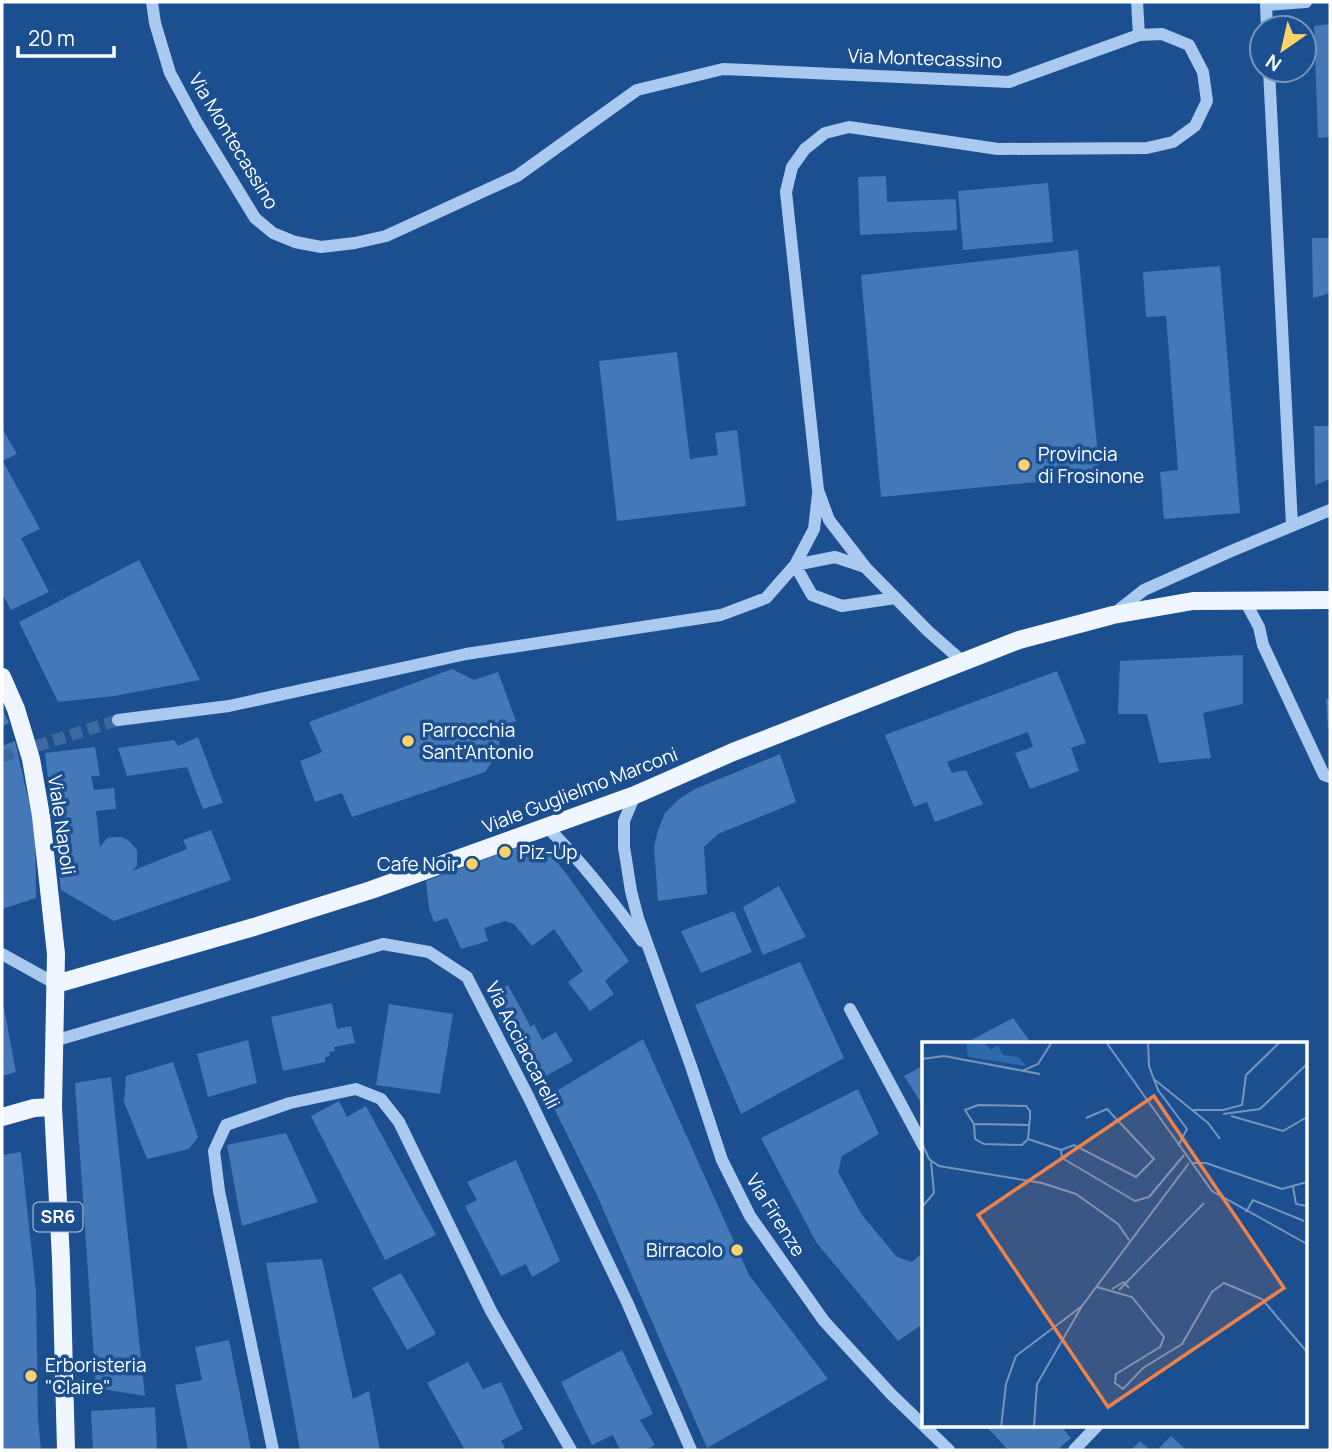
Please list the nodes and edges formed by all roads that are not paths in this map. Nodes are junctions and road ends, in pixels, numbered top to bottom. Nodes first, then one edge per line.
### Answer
1 (152, 2) edge
2 (1137, 2) edge
3 (1307, 2) edge
4 (1266, 14) edge
5 (1139, 35) junction
6 (1270, 84) edge
7 (818, 490) junction
8 (1330, 510) edge
9 (1292, 525) junction
10 (795, 565) junction
11 (866, 568) junction
12 (895, 598) junction
13 (1330, 600) edge
14 (1245, 601) junction
15 (1113, 615) junction
16 (963, 662) junction
17 (2, 677) edge
18 (118, 720) tunnel mouth
19 (1330, 777) edge
20 (635, 795) junction
21 (547, 827) junction
22 (650, 952) junction
23 (2, 954) edge
24 (56, 984) junction
25 (850, 1009) dead end
26 (54, 1041) junction
27 (53, 1107) junction
28 (2, 1117) edge
29 (922, 1143) edge
30 (922, 1424) edge
31 (926, 1428) edge
32 (1095, 1428) edge
33 (66, 1450) edge
34 (273, 1450) edge
35 (571, 1450) edge
36 (691, 1450) edge
37 (949, 1450) edge
38 (1074, 1450) edge

1 - 5 street, Via Montecassino
2 - 5 street
3 - 4 street
5 - 7 street, Via Montecassino
6 - 9 street
7 - 10 street
7 - 11 street, Via Montecassino
8 - 9 street
9 - 15 street
10 - 11 street
10 - 12 street
10 - 18 street
11 - 12 street, Via Montecassino
12 - 16 street, Via Montecassino
13 - 14 main road, Viale Guglielmo Marconi
14 - 15 main road, Viale Guglielmo Marconi
14 - 19 street
15 - 16 main road, Viale Guglielmo Marconi
16 - 20 main road, Viale Guglielmo Marconi
17 - 24 main road, Viale Napoli
20 - 21 main road, Viale Guglielmo Marconi
20 - 22 street, Via Firenze
21 - 22 street
21 - 24 main road, Viale Guglielmo Marconi
22 - 30 street, Via Firenze
23 - 24 street
24 - 26 main road, SR6
25 - 29 street
26 - 27 main road, SR6
26 - 36 street, Via Acciaccarelli
27 - 28 main road
27 - 33 main road, SR6
31 - 37 street, Via Firenze
32 - 38 street
34 - 35 street

